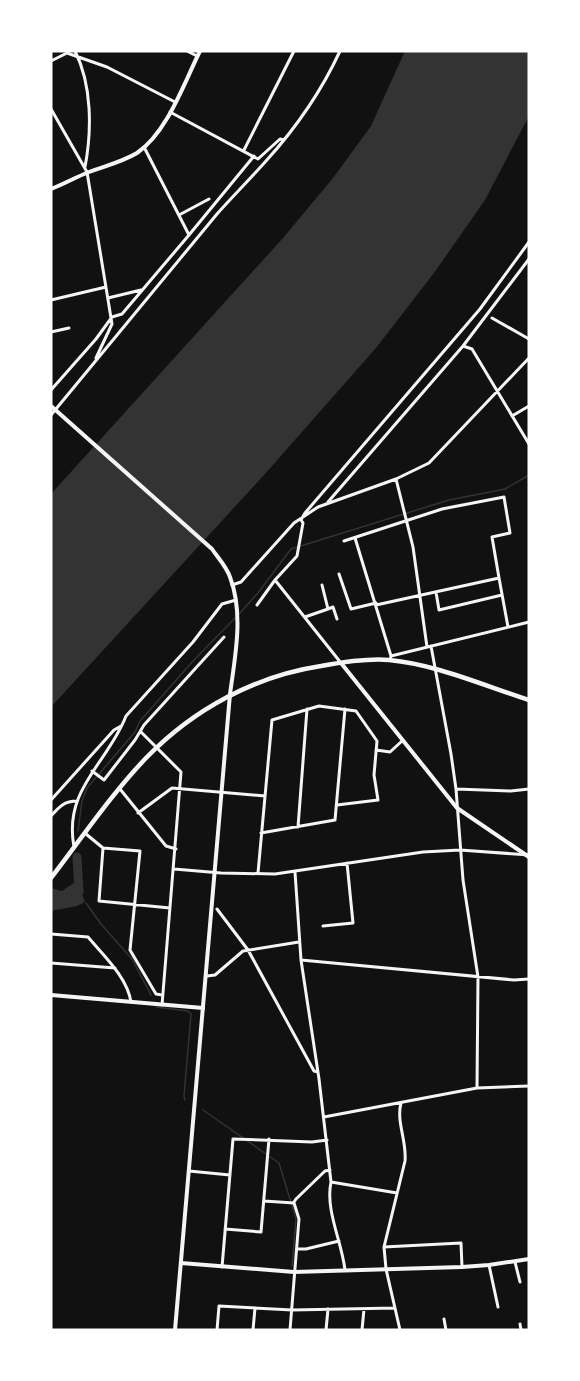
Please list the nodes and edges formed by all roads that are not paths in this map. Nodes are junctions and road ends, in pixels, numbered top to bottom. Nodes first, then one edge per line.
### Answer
1 (75, 51) edge
2 (187, 51) edge
3 (200, 51) edge
4 (294, 51) edge
5 (338, 51) edge
6 (197, 56) junction
7 (78, 57) junction
8 (51, 61) edge
9 (175, 102) junction
10 (51, 109) edge
11 (170, 112) junction
12 (284, 140) junction
13 (144, 147) junction
14 (244, 150) junction
15 (254, 156) junction
16 (86, 170) junction
17 (51, 189) edge
18 (209, 199) dead end
19 (179, 215) junction
20 (189, 235) junction
21 (529, 242) edge
22 (529, 259) edge
23 (106, 287) junction
24 (142, 289) junction
25 (108, 298) junction
26 (51, 300) edge
27 (112, 317) junction
28 (492, 318) dead end
29 (69, 328) dead end
30 (51, 332) edge
31 (529, 339) edge
32 (463, 346) junction
33 (529, 358) edge
34 (93, 365) junction
35 (51, 383) edge
36 (55, 386) junction
37 (51, 390) edge
38 (497, 392) junction
39 (529, 405) edge
40 (51, 406) edge
41 (56, 410) junction
42 (51, 415) edge
43 (512, 416) junction
44 (529, 444) edge
45 (396, 479) junction
46 (327, 503) junction
47 (301, 520) junction
48 (406, 520) junction
49 (355, 537) junction
50 (344, 541) dead end
51 (339, 574) dead end
52 (498, 578) junction
53 (274, 580) junction
54 (232, 585) junction
55 (322, 585) dead end
56 (436, 592) junction
57 (420, 595) junction
58 (502, 595) junction
59 (236, 600) junction
60 (376, 604) junction
61 (256, 605) dead end
62 (328, 609) junction
63 (304, 617) junction
64 (337, 619) dead end
65 (529, 622) edge
66 (508, 627) junction
67 (224, 638) dead end
68 (429, 646) junction
69 (391, 658) junction
70 (341, 663) junction
71 (434, 669) junction
72 (230, 694) junction
73 (529, 700) edge
74 (345, 709) junction
75 (308, 710) junction
76 (123, 725) junction
77 (141, 732) junction
78 (402, 741) junction
79 (157, 747) junction
80 (376, 750) junction
81 (94, 773) junction
82 (120, 789) junction
83 (181, 789) junction
84 (456, 789) junction
85 (529, 789) edge
86 (222, 792) junction
87 (265, 796) junction
88 (51, 800) edge
89 (77, 801) junction
90 (337, 805) junction
91 (457, 808) junction
92 (138, 813) junction
93 (51, 816) edge
94 (298, 827) junction
95 (261, 833) junction
96 (86, 834) junction
97 (74, 848) junction
98 (103, 848) junction
99 (176, 849) junction
100 (460, 850) junction
101 (528, 855) edge
102 (347, 863) junction
103 (174, 869) junction
104 (215, 872) junction
105 (295, 872) junction
106 (258, 873) junction
107 (51, 878) edge
108 (135, 904) junction
109 (171, 908) junction
110 (217, 909) dead end
111 (323, 926) dead end
112 (51, 934) edge
113 (299, 942) junction
114 (248, 950) junction
115 (301, 960) junction
116 (51, 963) edge
117 (115, 968) junction
118 (207, 976) junction
119 (478, 977) junction
120 (529, 979) edge
121 (51, 995) edge
122 (162, 995) junction
123 (131, 1002) junction
124 (162, 1005) junction
125 (203, 1008) junction
126 (318, 1072) junction
127 (529, 1086) edge
128 (477, 1088) junction
129 (401, 1103) junction
130 (324, 1117) junction
131 (269, 1139) junction
132 (327, 1140) junction
133 (330, 1170) junction
134 (189, 1171) junction
135 (230, 1175) junction
136 (331, 1182) junction
137 (397, 1193) junction
138 (264, 1201) junction
139 (294, 1203) junction
140 (225, 1229) junction
141 (339, 1241) junction
142 (384, 1247) junction
143 (297, 1249) junction
144 (529, 1259) edge
145 (516, 1262) junction
146 (181, 1263) junction
147 (489, 1265) junction
148 (222, 1267) junction
149 (462, 1267) junction
150 (386, 1269) junction
151 (345, 1270) junction
152 (294, 1272) junction
153 (520, 1282) dead end
154 (498, 1307) dead end
155 (255, 1308) junction
156 (396, 1308) junction
157 (327, 1309) junction
158 (364, 1309) junction
159 (291, 1310) junction
160 (444, 1319) dead end
161 (520, 1324) dead end
162 (175, 1330) edge
163 (217, 1330) edge
164 (253, 1330) edge
165 (290, 1330) edge
166 (326, 1330) edge
167 (362, 1330) edge
168 (400, 1330) edge
169 (446, 1330) edge
170 (521, 1330) edge

1 - 7 street
2 - 6 street
3 - 6 main road
4 - 14 street
5 - 12 street
6 - 9 main road
7 - 8 street
7 - 9 street
7 - 16 street
9 - 11 main road
10 - 16 street
11 - 13 main road
11 - 14 street
12 - 15 street
12 - 34 street
13 - 16 main road
13 - 19 street
14 - 15 street
15 - 20 street
16 - 17 main road
16 - 23 street
18 - 19 street
19 - 20 street
20 - 24 street
21 - 47 street
22 - 32 street
23 - 25 street
23 - 26 street
24 - 25 street
24 - 27 street
25 - 27 street
27 - 34 street
27 - 36 street
28 - 31 street
29 - 30 street
32 - 38 street
32 - 46 street
33 - 38 street
34 - 41 street
35 - 36 street
36 - 37 street
38 - 43 street
38 - 45 street
39 - 43 street
40 - 41 main road
41 - 42 street
41 - 54 main road
43 - 44 street
45 - 46 street
45 - 48 street
46 - 47 street
47 - 53 street
47 - 54 street
48 - 49 street
48 - 52 street
48 - 57 street
49 - 50 street
49 - 60 street
51 - 60 street
52 - 56 street
52 - 58 street
53 - 61 street
53 - 63 street
54 - 59 main road
55 - 62 street
56 - 57 street
56 - 58 street
57 - 60 street
57 - 68 street
58 - 66 street
59 - 72 main road
59 - 76 street
60 - 69 street
62 - 63 street
62 - 64 street
63 - 70 street
65 - 66 street
66 - 68 street
67 - 77 street
68 - 69 street
68 - 71 street
69 - 70 highway
69 - 71 highway
70 - 72 highway
70 - 78 main road
71 - 73 highway
71 - 84 street
72 - 79 highway
72 - 86 main road
74 - 75 street
74 - 80 street
74 - 90 street
75 - 87 street
75 - 94 street
76 - 81 street
76 - 88 street
77 - 79 street
77 - 81 street
78 - 80 street
78 - 91 main road
79 - 82 highway
79 - 83 street
80 - 90 street
81 - 89 street
82 - 92 street
82 - 96 highway
83 - 86 street
83 - 92 street
83 - 99 street
84 - 85 street
84 - 91 street
86 - 87 street
86 - 104 main road
87 - 95 street
89 - 93 street
89 - 97 street
90 - 94 street
91 - 100 street
91 - 101 main road
92 - 99 street
94 - 95 street
95 - 106 street
96 - 97 highway
96 - 98 street
97 - 107 highway
98 - 108 street
98 - 108 street
99 - 103 street
100 - 101 street
100 - 102 street
100 - 119 street
102 - 105 street
102 - 111 street
103 - 104 street
103 - 109 street
104 - 106 street
104 - 118 main road
105 - 106 street
105 - 113 street
108 - 109 street
108 - 122 street
109 - 122 street
110 - 114 street
112 - 117 street
113 - 114 street
113 - 115 street
114 - 118 street
114 - 126 street
115 - 119 street
115 - 126 street
116 - 117 street
117 - 123 street
118 - 125 main road
119 - 120 street
119 - 128 street
121 - 123 main road
122 - 124 street
123 - 124 main road
124 - 125 main road
125 - 134 main road
126 - 130 street
127 - 128 street
128 - 129 street
129 - 130 street
129 - 137 street
130 - 132 street
131 - 132 street
131 - 135 street
131 - 138 street
132 - 133 street
133 - 136 street
133 - 139 street
134 - 135 street
134 - 146 main road
135 - 140 street
136 - 137 street
136 - 141 street
137 - 142 street
138 - 139 street
138 - 140 street
139 - 143 street
140 - 148 street
141 - 143 street
141 - 151 street
142 - 149 street
142 - 150 street
143 - 152 street
144 - 145 main road
145 - 147 main road
145 - 153 street
146 - 148 main road
146 - 162 main road
147 - 149 main road
147 - 154 street
148 - 152 main road
149 - 150 main road
150 - 151 main road
150 - 156 street
151 - 152 main road
152 - 159 street
155 - 159 street
155 - 163 street
155 - 164 street
156 - 158 street
156 - 168 street
157 - 158 street
157 - 159 street
157 - 166 street
158 - 167 street
159 - 165 street
160 - 169 street
161 - 170 street

